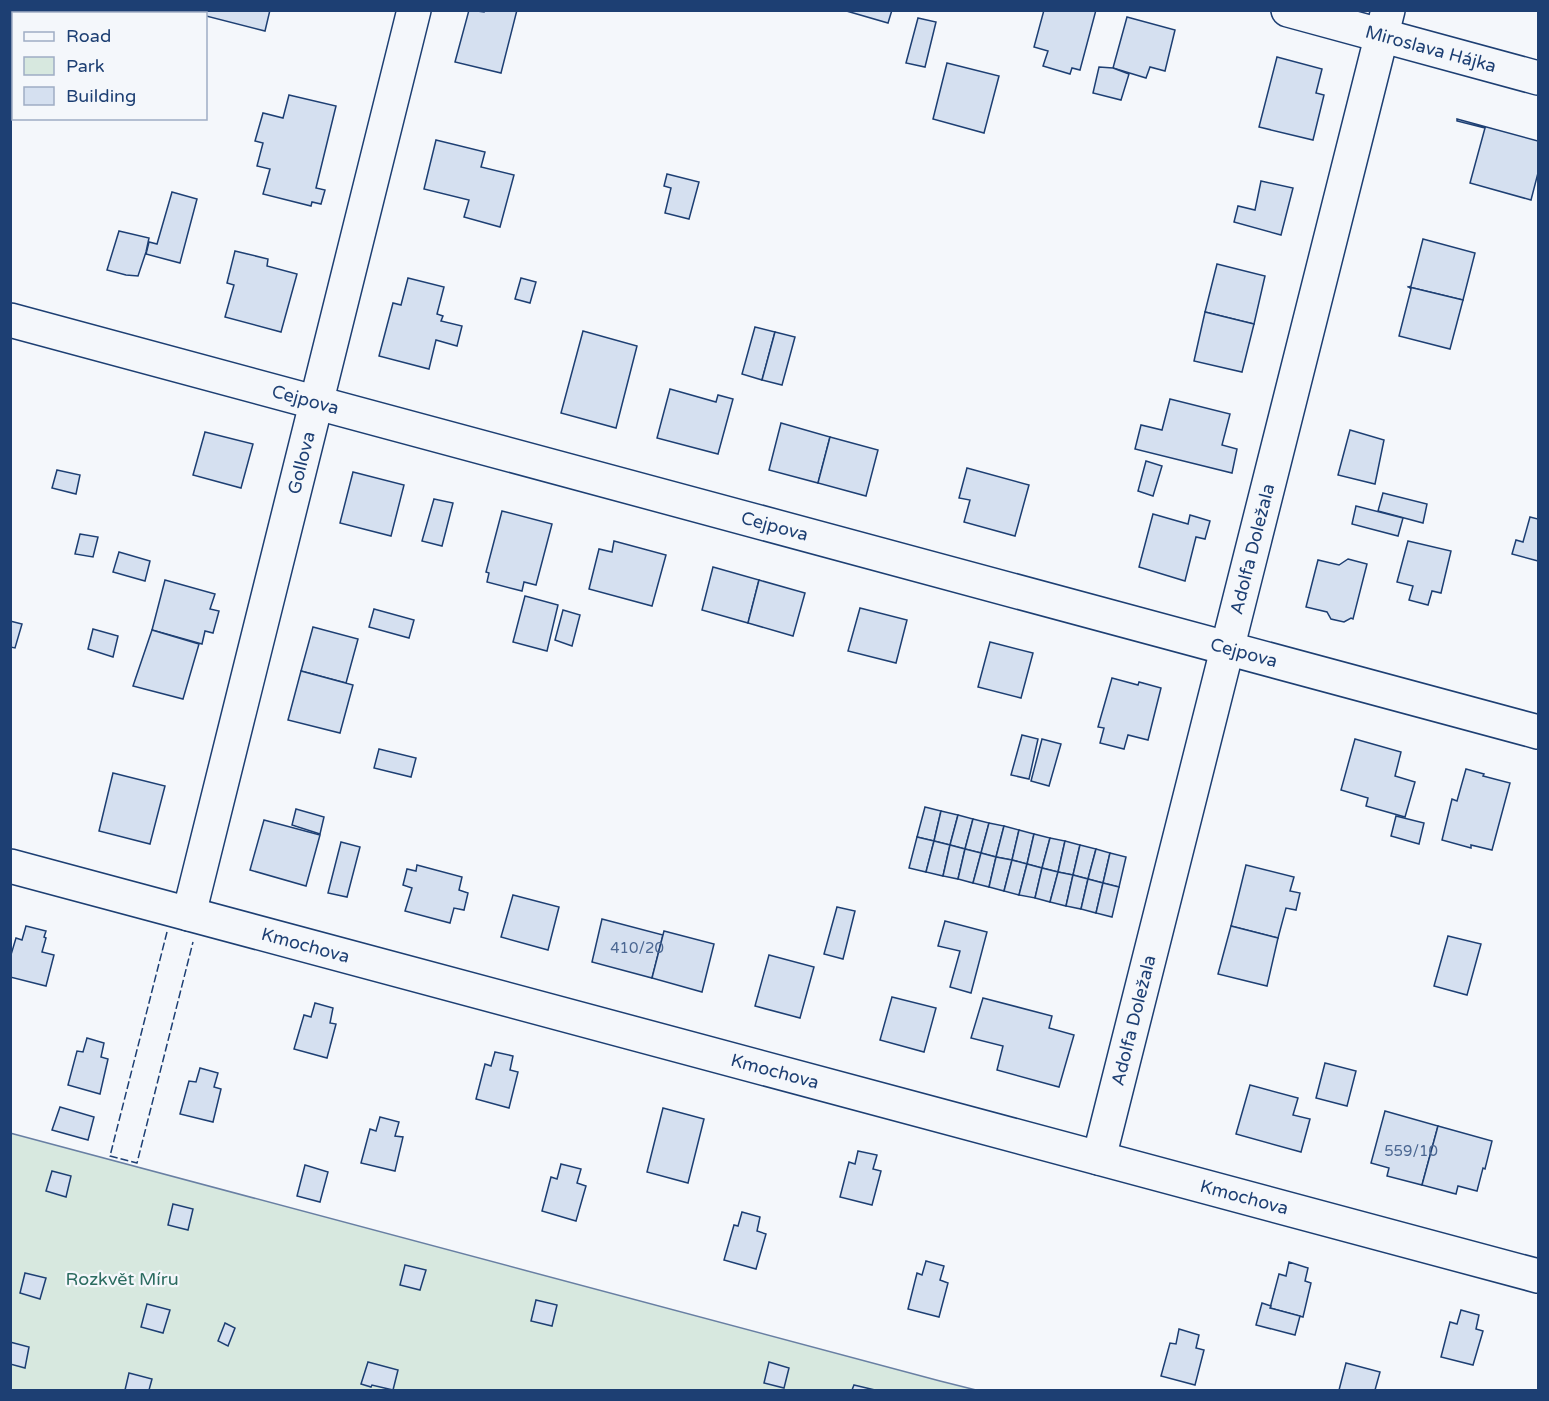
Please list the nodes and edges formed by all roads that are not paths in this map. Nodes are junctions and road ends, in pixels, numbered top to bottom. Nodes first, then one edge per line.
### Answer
1 (414, 10) edge
2 (1288, 10) edge
3 (1385, 23) edge
4 (1539, 78) edge
5 (10, 320) edge
6 (316, 402) junction
7 (1227, 648) junction
8 (1539, 732) edge
9 (10, 866) edge
10 (189, 914) junction
11 (1099, 1158) junction
12 (1539, 1276) edge

1 - 6 street, Gollova
2 - 3 street, Miroslava Hájka
3 - 4 street, Miroslava Hájka
3 - 7 street, Adolfa Doležala
5 - 6 street, Cejpova
6 - 7 street, Cejpova
6 - 10 street, Gollova
7 - 8 street, Cejpova
7 - 11 street, Adolfa Doležala
9 - 10 street, Kmochova
10 - 11 street, Kmochova
11 - 12 street, Kmochova

